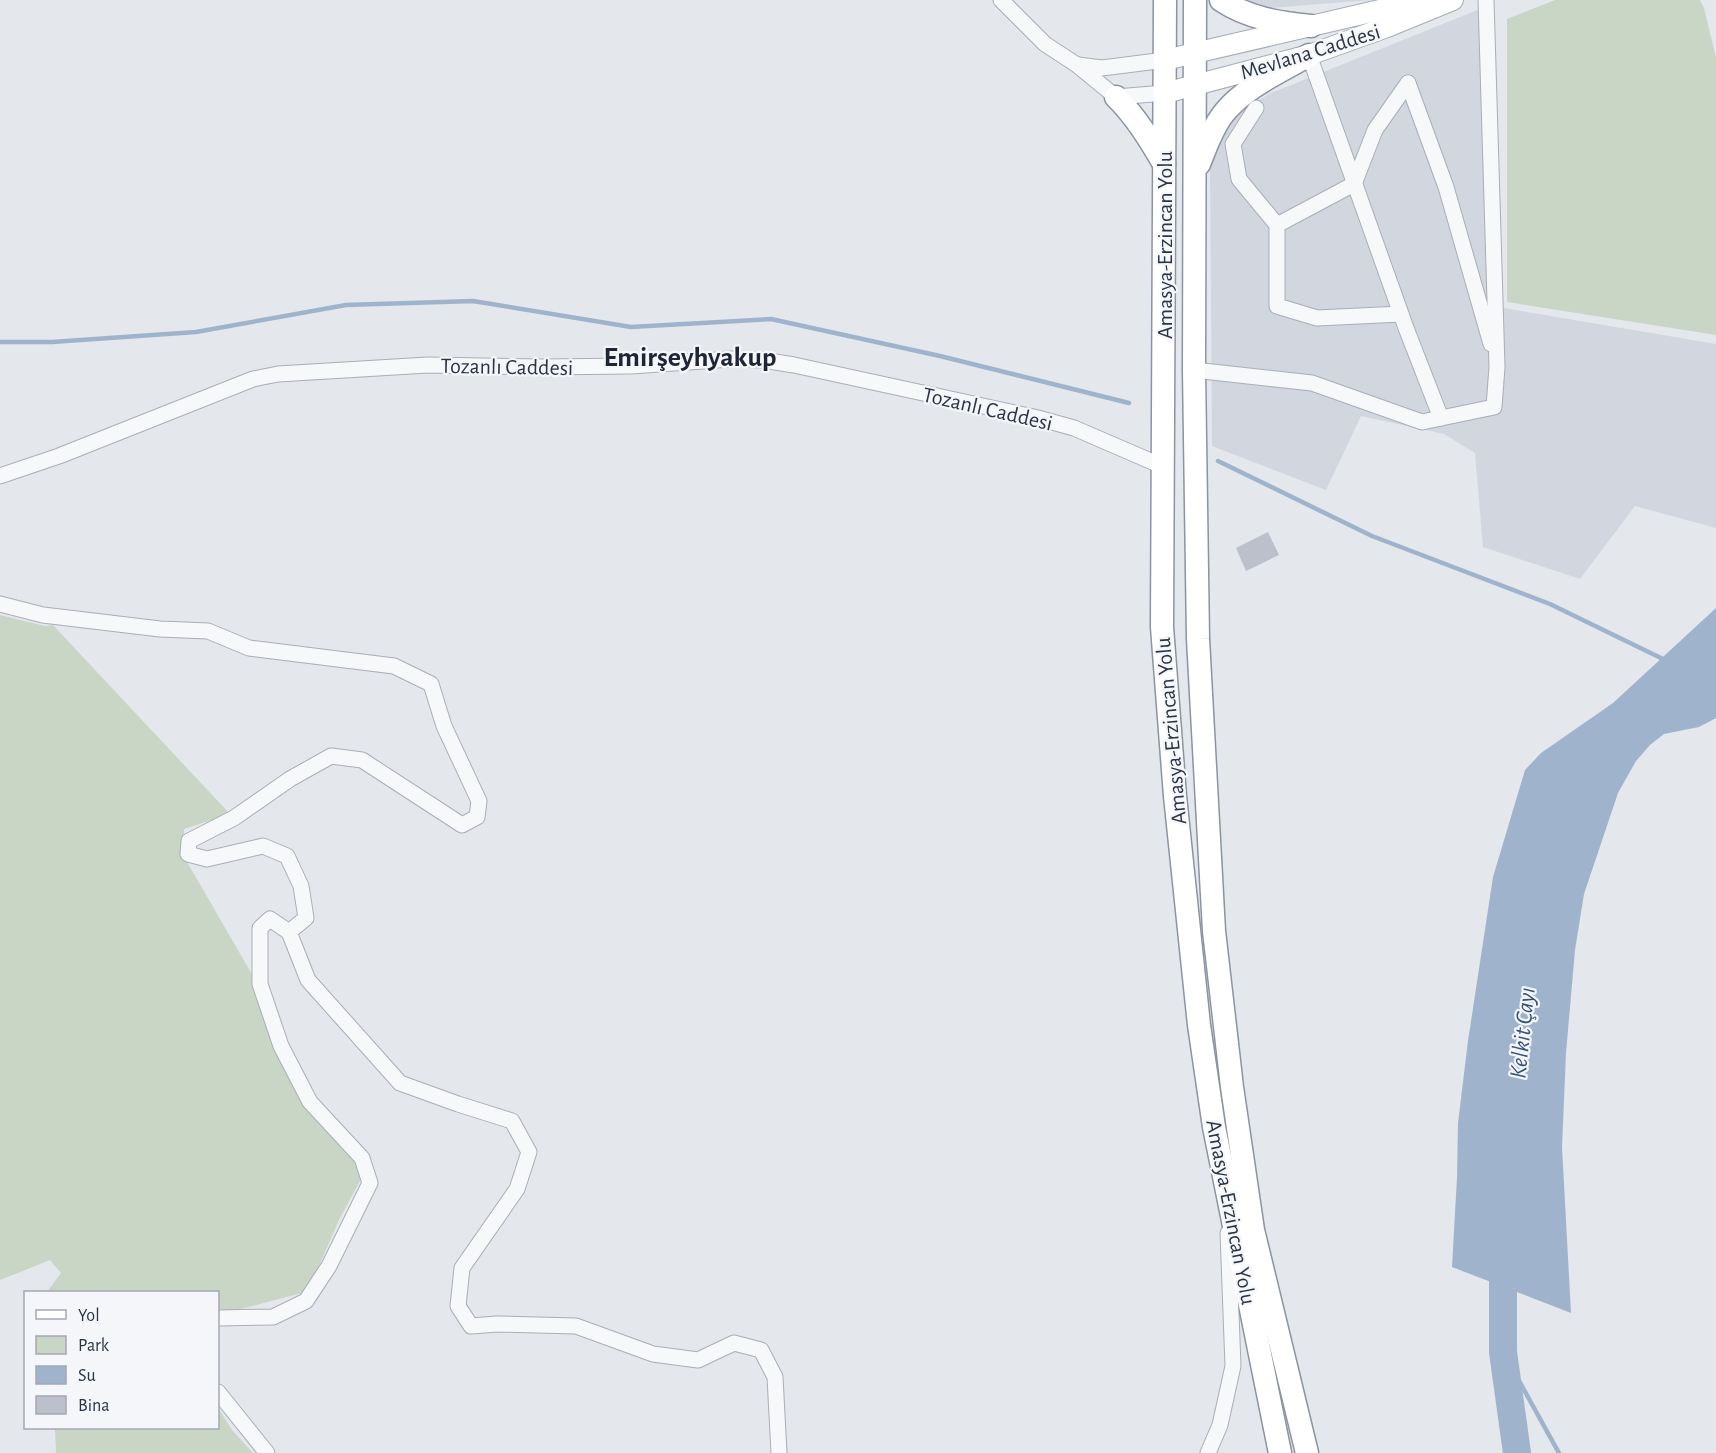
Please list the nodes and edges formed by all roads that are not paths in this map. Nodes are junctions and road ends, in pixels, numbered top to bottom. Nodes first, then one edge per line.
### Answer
1 (1001, 0) edge
2 (1165, 0) edge
3 (1195, 0) edge
4 (1221, 0) edge
5 (1441, 0) edge
6 (1453, 0) edge
7 (1486, 0) edge
8 (1311, 26) junction
9 (1195, 52) junction
10 (1309, 55) junction
11 (1165, 60) junction
12 (1077, 65) junction
13 (1195, 85) junction
14 (1165, 93) junction
15 (1116, 97) junction
16 (1256, 108) dead end
17 (1165, 166) junction
18 (1195, 173) junction
19 (1354, 184) junction
20 (1277, 225) junction
21 (1401, 314) junction
22 (1497, 367) junction
23 (1194, 370) junction
24 (1441, 418) junction
25 (1162, 466) junction
26 (0, 476) edge
27 (0, 604) edge
28 (289, 932) junction
29 (1227, 1191) junction
30 (219, 1318) edge
31 (219, 1393) edge
32 (267, 1453) edge
33 (779, 1453) edge
34 (1208, 1453) edge
35 (1280, 1453) edge
36 (1307, 1453) edge

1 - 12 street
2 - 11 highway, Amasya-Erzincan Yolu
3 - 9 highway
4 - 8 highway
5 - 8 main road, Mevlana Caddesi
6 - 10 main road, Mevlana Caddesi
7 - 22 street
8 - 9 main road, Mevlana Caddesi
9 - 11 main road, Mevlana Caddesi
9 - 13 highway
10 - 13 main road, Mevlana Caddesi
10 - 18 highway
10 - 19 street
11 - 12 street
11 - 14 highway, Amasya-Erzincan Yolu
12 - 15 street
13 - 14 main road, Mevlana Caddesi
13 - 18 highway
14 - 15 street
14 - 17 highway, Amasya-Erzincan Yolu
15 - 17 highway
16 - 20 street
17 - 25 highway, Amasya-Erzincan Yolu
18 - 23 highway
19 - 20 street
19 - 21 street
19 - 22 street
20 - 21 street
21 - 24 street
22 - 24 street
23 - 24 street
23 - 36 highway
25 - 26 street, Tozanlı Caddesi
25 - 29 highway, Amasya-Erzincan Yolu
27 - 28 street
28 - 30 street
28 - 33 street
29 - 34 street
29 - 35 highway, Amasya-Erzincan Yolu
31 - 32 street

